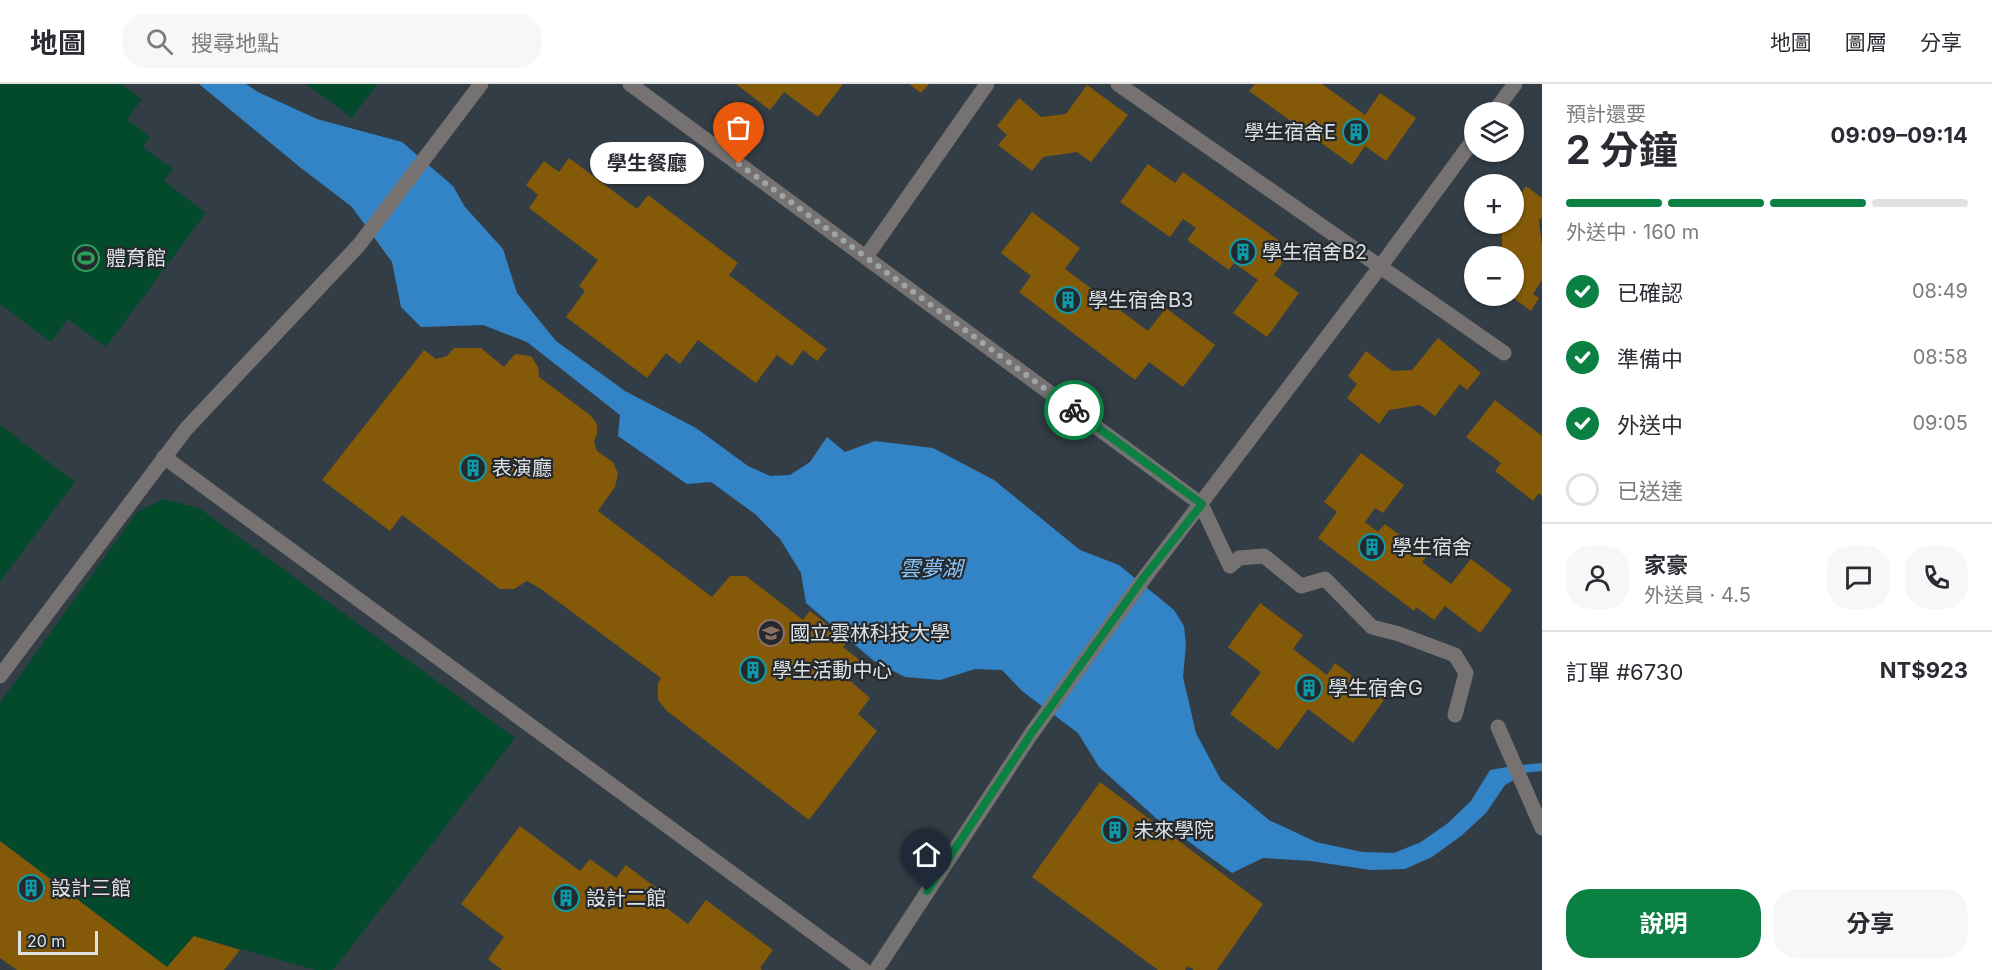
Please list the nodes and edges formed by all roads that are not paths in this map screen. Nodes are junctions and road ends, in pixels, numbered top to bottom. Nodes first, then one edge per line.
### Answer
1 (481, 84) edge
2 (630, 84) edge
3 (987, 84) edge
4 (1118, 84) edge
5 (1515, 84) edge
6 (1502, 102) edge
7 (1464, 153) edge
8 (866, 257) junction
9 (1380, 267) junction
10 (1504, 353) dead end
11 (164, 457) junction
12 (1202, 504) junction
13 (0, 676) edge
14 (1455, 715) dead end
15 (1498, 727) dead end
16 (1542, 828) edge
17 (864, 970) edge
18 (876, 970) edge

1 - 11 street
2 - 8 street
3 - 8 street
4 - 9 street
5 - 6 street
7 - 9 street
8 - 12 street
9 - 10 street
9 - 12 street
11 - 13 street
11 - 17 street
12 - 14 street
12 - 18 street
15 - 16 street

